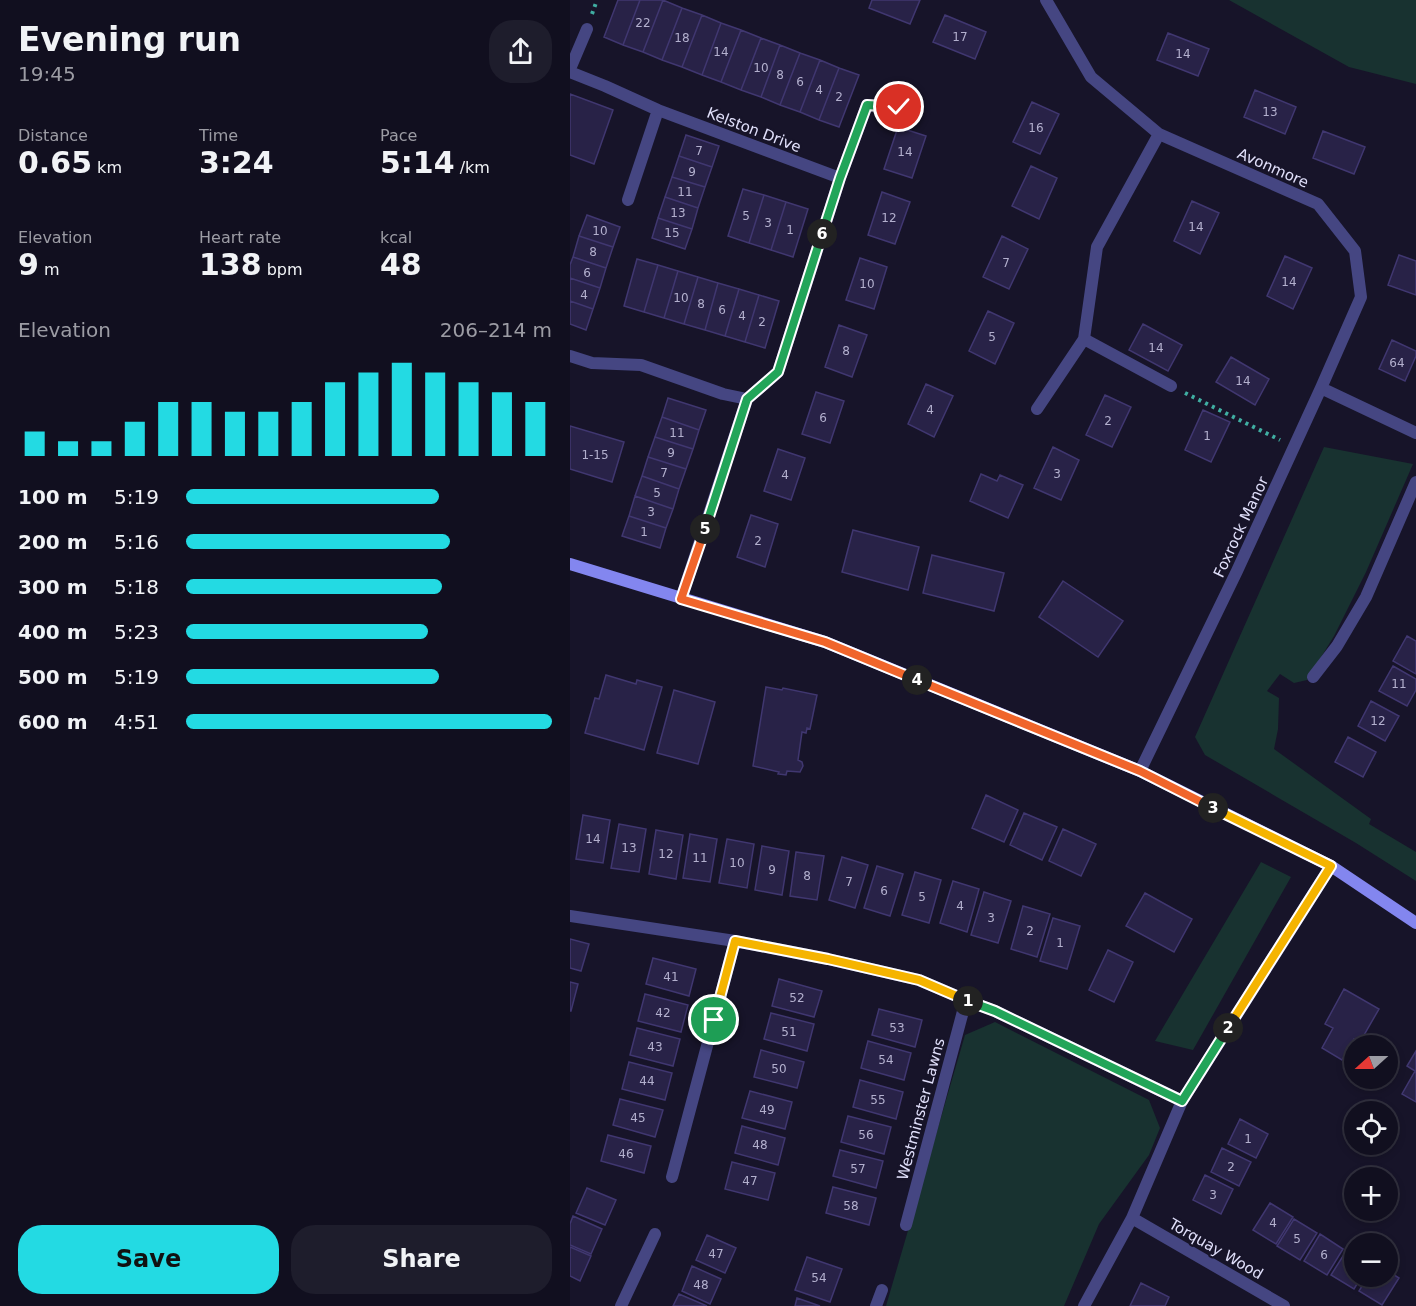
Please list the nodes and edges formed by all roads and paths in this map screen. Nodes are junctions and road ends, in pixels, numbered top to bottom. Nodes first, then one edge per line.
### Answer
1 (1046, 0) edge
2 (587, 29) dead end
3 (570, 70) edge
4 (899, 107) dead end
5 (658, 110) junction
6 (1159, 134) junction
7 (840, 178) junction
8 (628, 200) dead end
9 (1084, 339) junction
10 (570, 356) edge
11 (1171, 386) joint
12 (1321, 388) junction
13 (747, 399) junction
14 (1037, 409) dead end
15 (1416, 433) edge
16 (1294, 447) junction
17 (1416, 482) edge
18 (570, 564) edge
19 (681, 599) junction
20 (1313, 677) dead end
21 (1140, 771) junction
22 (1331, 866) junction
23 (570, 916) edge
24 (1416, 923) edge
25 (735, 941) junction
26 (966, 1000) junction
27 (1182, 1101) junction
28 (672, 1177) dead end
29 (1132, 1218) junction
30 (906, 1225) dead end
31 (655, 1234) dead end
32 (882, 1290) dead end
33 (621, 1306) edge
34 (876, 1306) edge
35 (1084, 1306) edge
36 (1284, 1306) edge

1 - 6 street, Avonmore
2 - 3 street
3 - 5 street, Kelston Drive
4 - 7 street
5 - 7 street, Kelston Drive
5 - 8 street
6 - 9 street
6 - 12 street, Avonmore
7 - 13 street
9 - 11 street
9 - 14 street
10 - 13 street
11 - 16 path
12 - 15 street
12 - 16 street, Foxrock Manor
13 - 19 street
16 - 21 street, Foxrock Manor
17 - 20 street
18 - 19 main road
19 - 21 main road
21 - 22 main road
22 - 24 main road
22 - 27 street
23 - 25 street
25 - 26 street
25 - 28 street
26 - 27 street
26 - 30 street, Westminster Lawns
27 - 29 street
29 - 35 street
29 - 36 street, Torquay Wood
31 - 33 street
32 - 34 street

